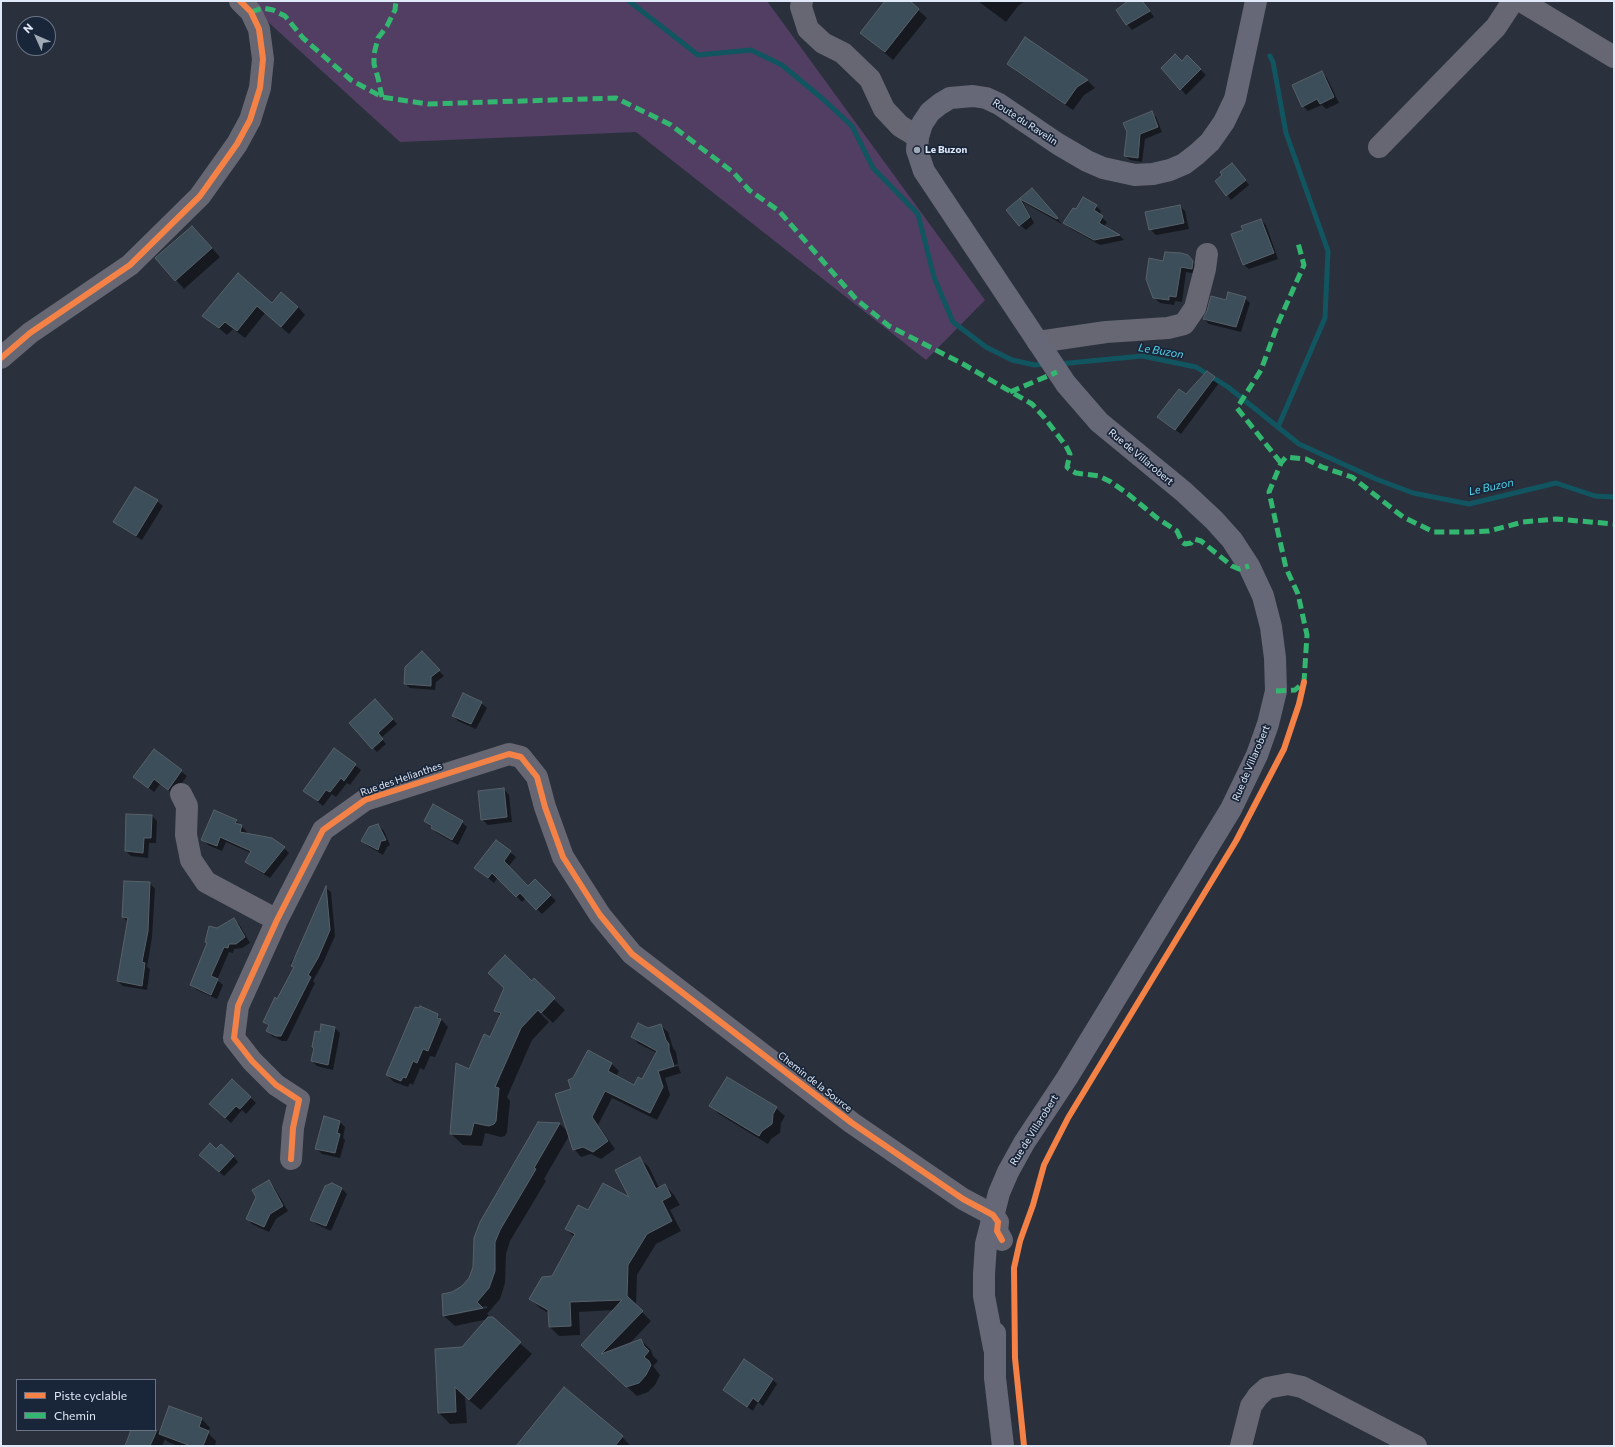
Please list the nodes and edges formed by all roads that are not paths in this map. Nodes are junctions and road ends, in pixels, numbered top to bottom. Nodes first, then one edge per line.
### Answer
1 (240, 1) edge
2 (802, 1) edge
3 (1256, 1) edge
4 (1512, 1) edge
5 (1521, 1) edge
6 (1614, 57) edge
7 (918, 137) junction
8 (1379, 147) dead end
9 (1207, 254) dead end
10 (1046, 355) junction
11 (1, 358) edge
12 (181, 794) dead end
13 (277, 920) junction
14 (632, 954) joint
15 (1067, 1078) junction
16 (290, 1159) dead end
17 (993, 1215) junction
18 (1002, 1240) junction
19 (994, 1348) junction
20 (1003, 1446) edge
21 (1241, 1446) edge
22 (1416, 1446) edge

1 - 11 street
2 - 7 street
3 - 7 main road, Route du Ravelin
4 - 8 street
5 - 6 street
7 - 10 main road, Route du Ravelin
9 - 10 street
10 - 15 main road, Rue de Villarobert
12 - 13 street
13 - 14 street, Rue des Helianthes
13 - 16 street, Rue des Helianthes
14 - 17 street, Chemin de la Source
15 - 17 main road, Rue de Villarobert
15 - 18 main road, Rue de Villarobert
17 - 18 street
17 - 19 main road, Rue de Villarobert
18 - 19 main road, Rue de Villarobert
19 - 20 main road, Rue de Villarobert
21 - 22 street

